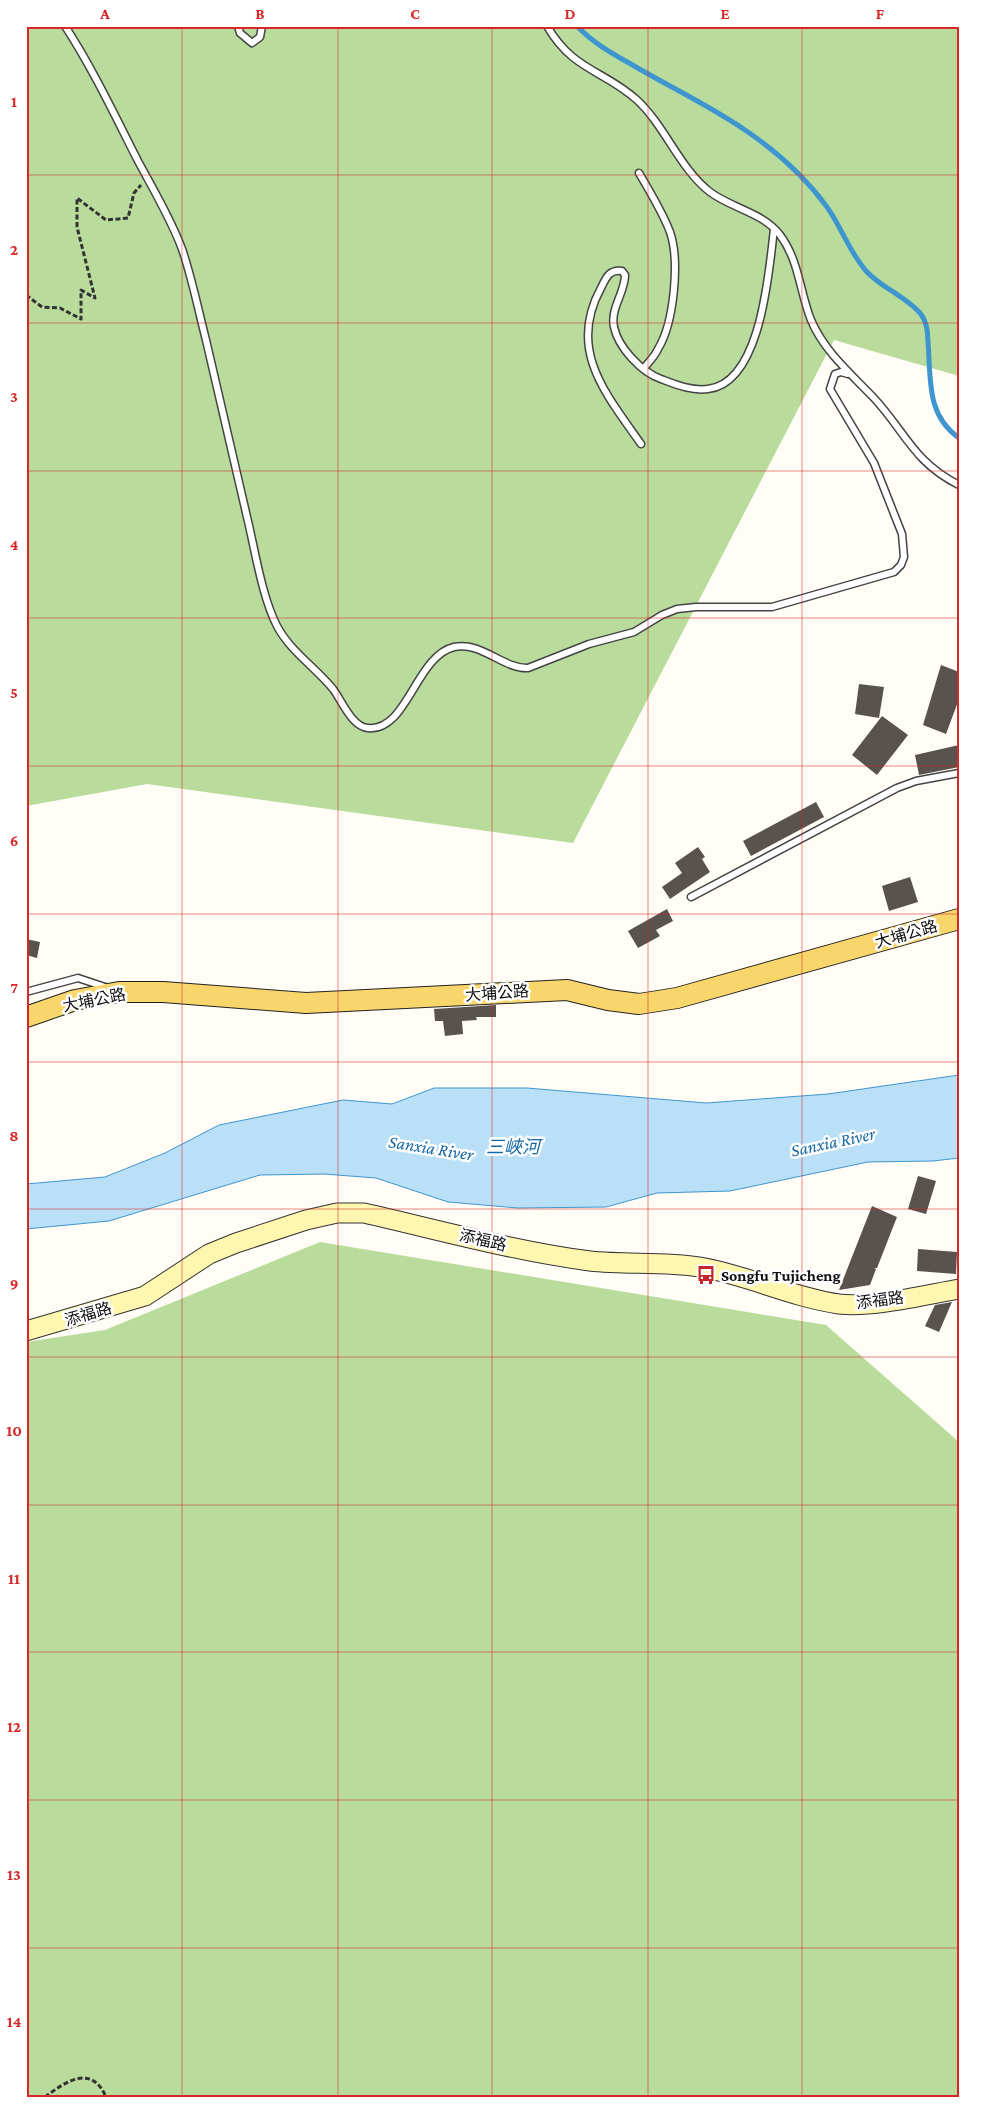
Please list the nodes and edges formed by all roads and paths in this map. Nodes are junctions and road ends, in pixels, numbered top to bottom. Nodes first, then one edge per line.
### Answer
1 (65, 26) edge
2 (238, 26) edge
3 (262, 26) edge
4 (548, 26) edge
5 (639, 173) dead end
6 (147, 179) junction
7 (774, 229) junction
8 (26, 295) edge
9 (644, 368) junction
10 (848, 374) junction
11 (641, 444) dead end
12 (959, 485) edge
13 (959, 773) edge
14 (691, 896) dead end
15 (959, 919) edge
16 (26, 992) edge
17 (119, 992) junction
18 (26, 1017) edge
19 (959, 1290) edge
20 (26, 1331) edge
21 (45, 2097) edge
22 (106, 2097) edge

1 - 6 lane
2 - 3 lane
4 - 7 lane
5 - 9 lane
6 - 8 path
6 - 10 lane
7 - 9 lane
7 - 10 lane
9 - 11 lane
10 - 12 lane
13 - 14 lane
15 - 17 main road, 大埔公路
16 - 17 lane
17 - 18 main road, 大埔公路
19 - 20 street, 添福路
21 - 22 path

